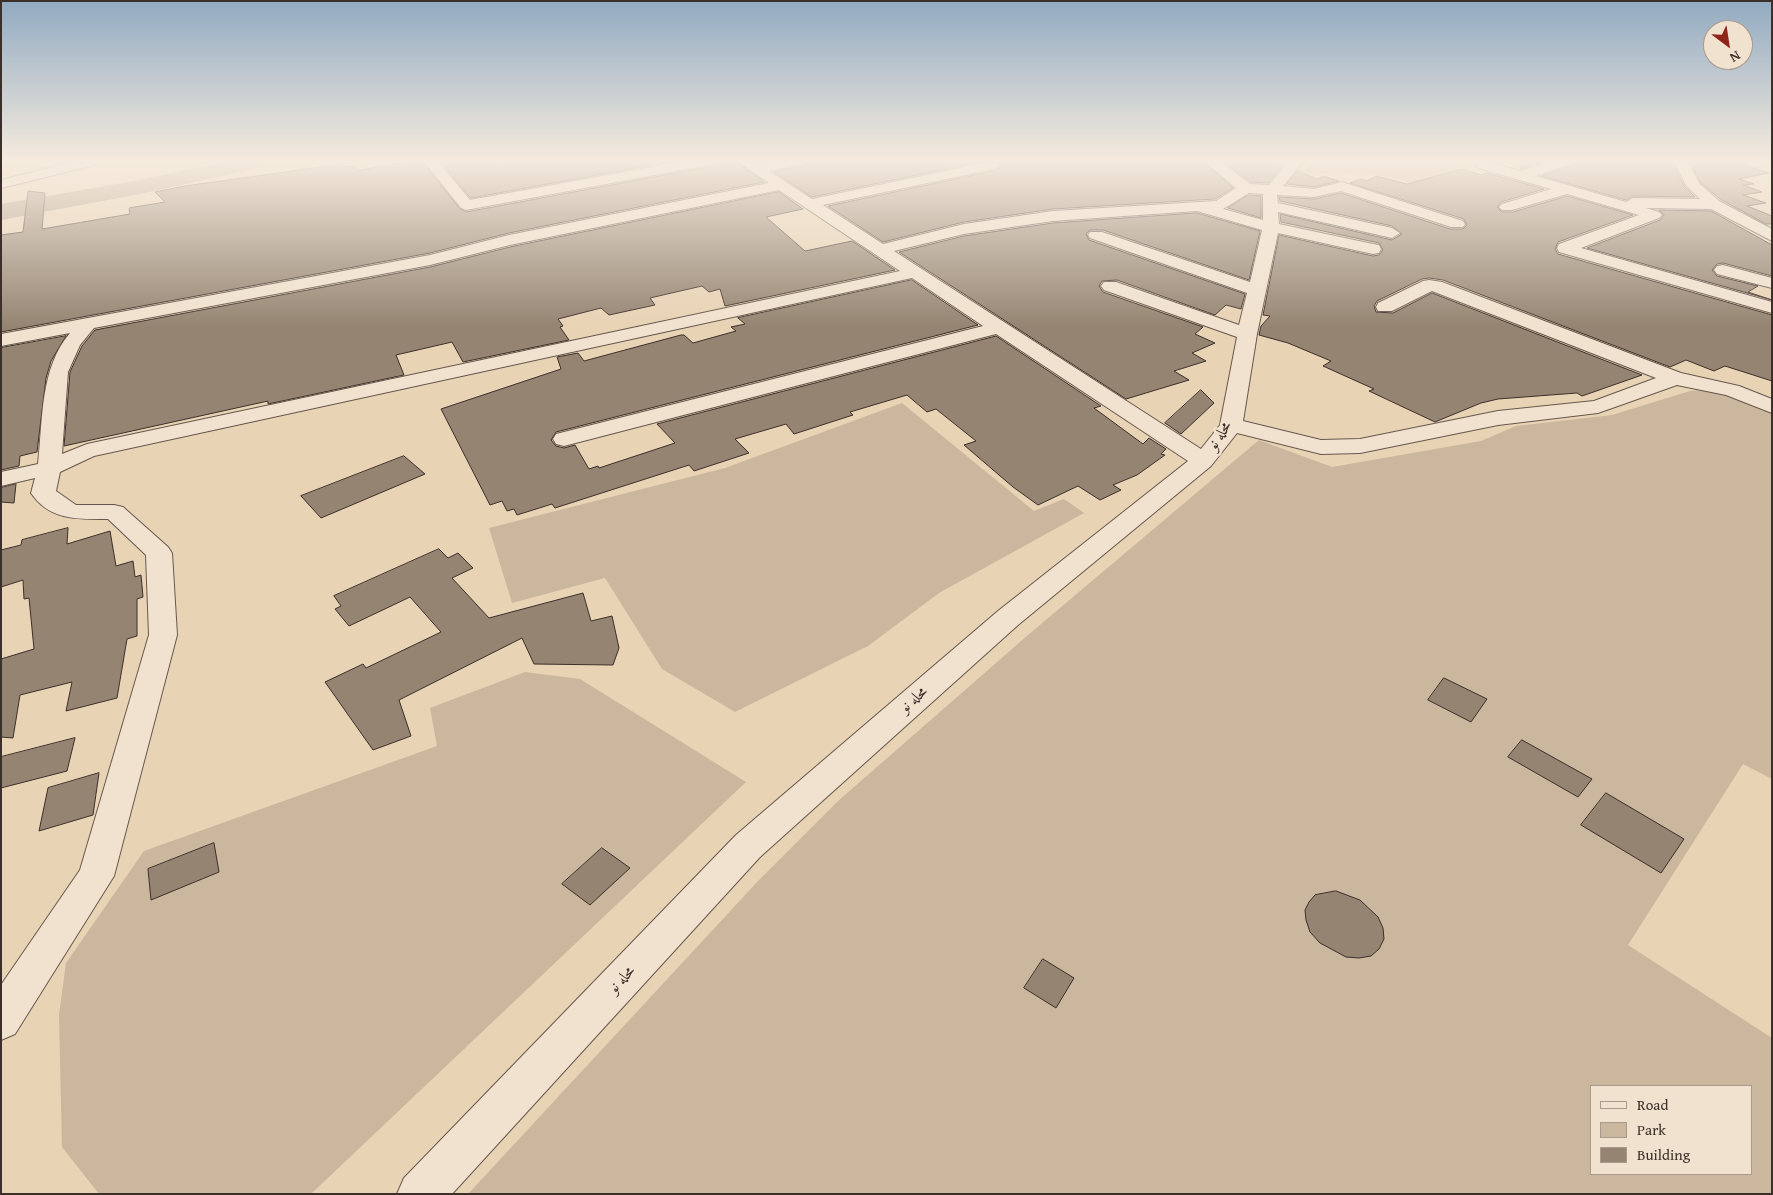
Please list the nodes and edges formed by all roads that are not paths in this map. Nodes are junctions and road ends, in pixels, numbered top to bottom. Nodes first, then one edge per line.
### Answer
1 (628, 216) edge
2 (826, 216) edge
3 (1055, 216) edge
4 (1264, 216) edge
5 (1295, 216) edge
6 (1319, 216) edge
7 (1431, 216) edge
8 (1652, 216) edge
9 (1735, 216) edge
10 (1456, 224) dead end
11 (1392, 233) dead end
12 (1096, 236) dead end
13 (1772, 236) edge
14 (1373, 249) dead end
15 (879, 250) junction
16 (1722, 270) dead end
17 (913, 273) junction
18 (1772, 283) edge
19 (1110, 286) dead end
20 (1256, 290) junction
21 (1385, 307) dead end
22 (1772, 308) edge
23 (87, 325) junction
24 (997, 328) junction
25 (1247, 334) junction
26 (1, 340) edge
27 (1675, 378) junction
28 (1772, 407) edge
29 (1231, 426) junction
30 (564, 439) dead end
31 (1203, 461) junction
32 (49, 468) junction
33 (1, 479) edge
34 (1, 1020) edge
35 (420, 1194) edge

1 - 23 street
2 - 15 street
3 - 15 street
4 - 20 street, محله نو
5 - 14 street
6 - 11 street
7 - 10 street
8 - 22 street
9 - 13 street
12 - 20 street
15 - 17 street
16 - 18 street
17 - 24 street
17 - 32 street
19 - 25 street
20 - 25 street, محله نو
21 - 27 street
23 - 26 street
23 - 32 street
24 - 30 street
24 - 31 street
25 - 29 street, محله نو
27 - 28 street
27 - 29 street
29 - 31 street, محله نو
31 - 35 street, محله نو
32 - 33 street
32 - 34 street

